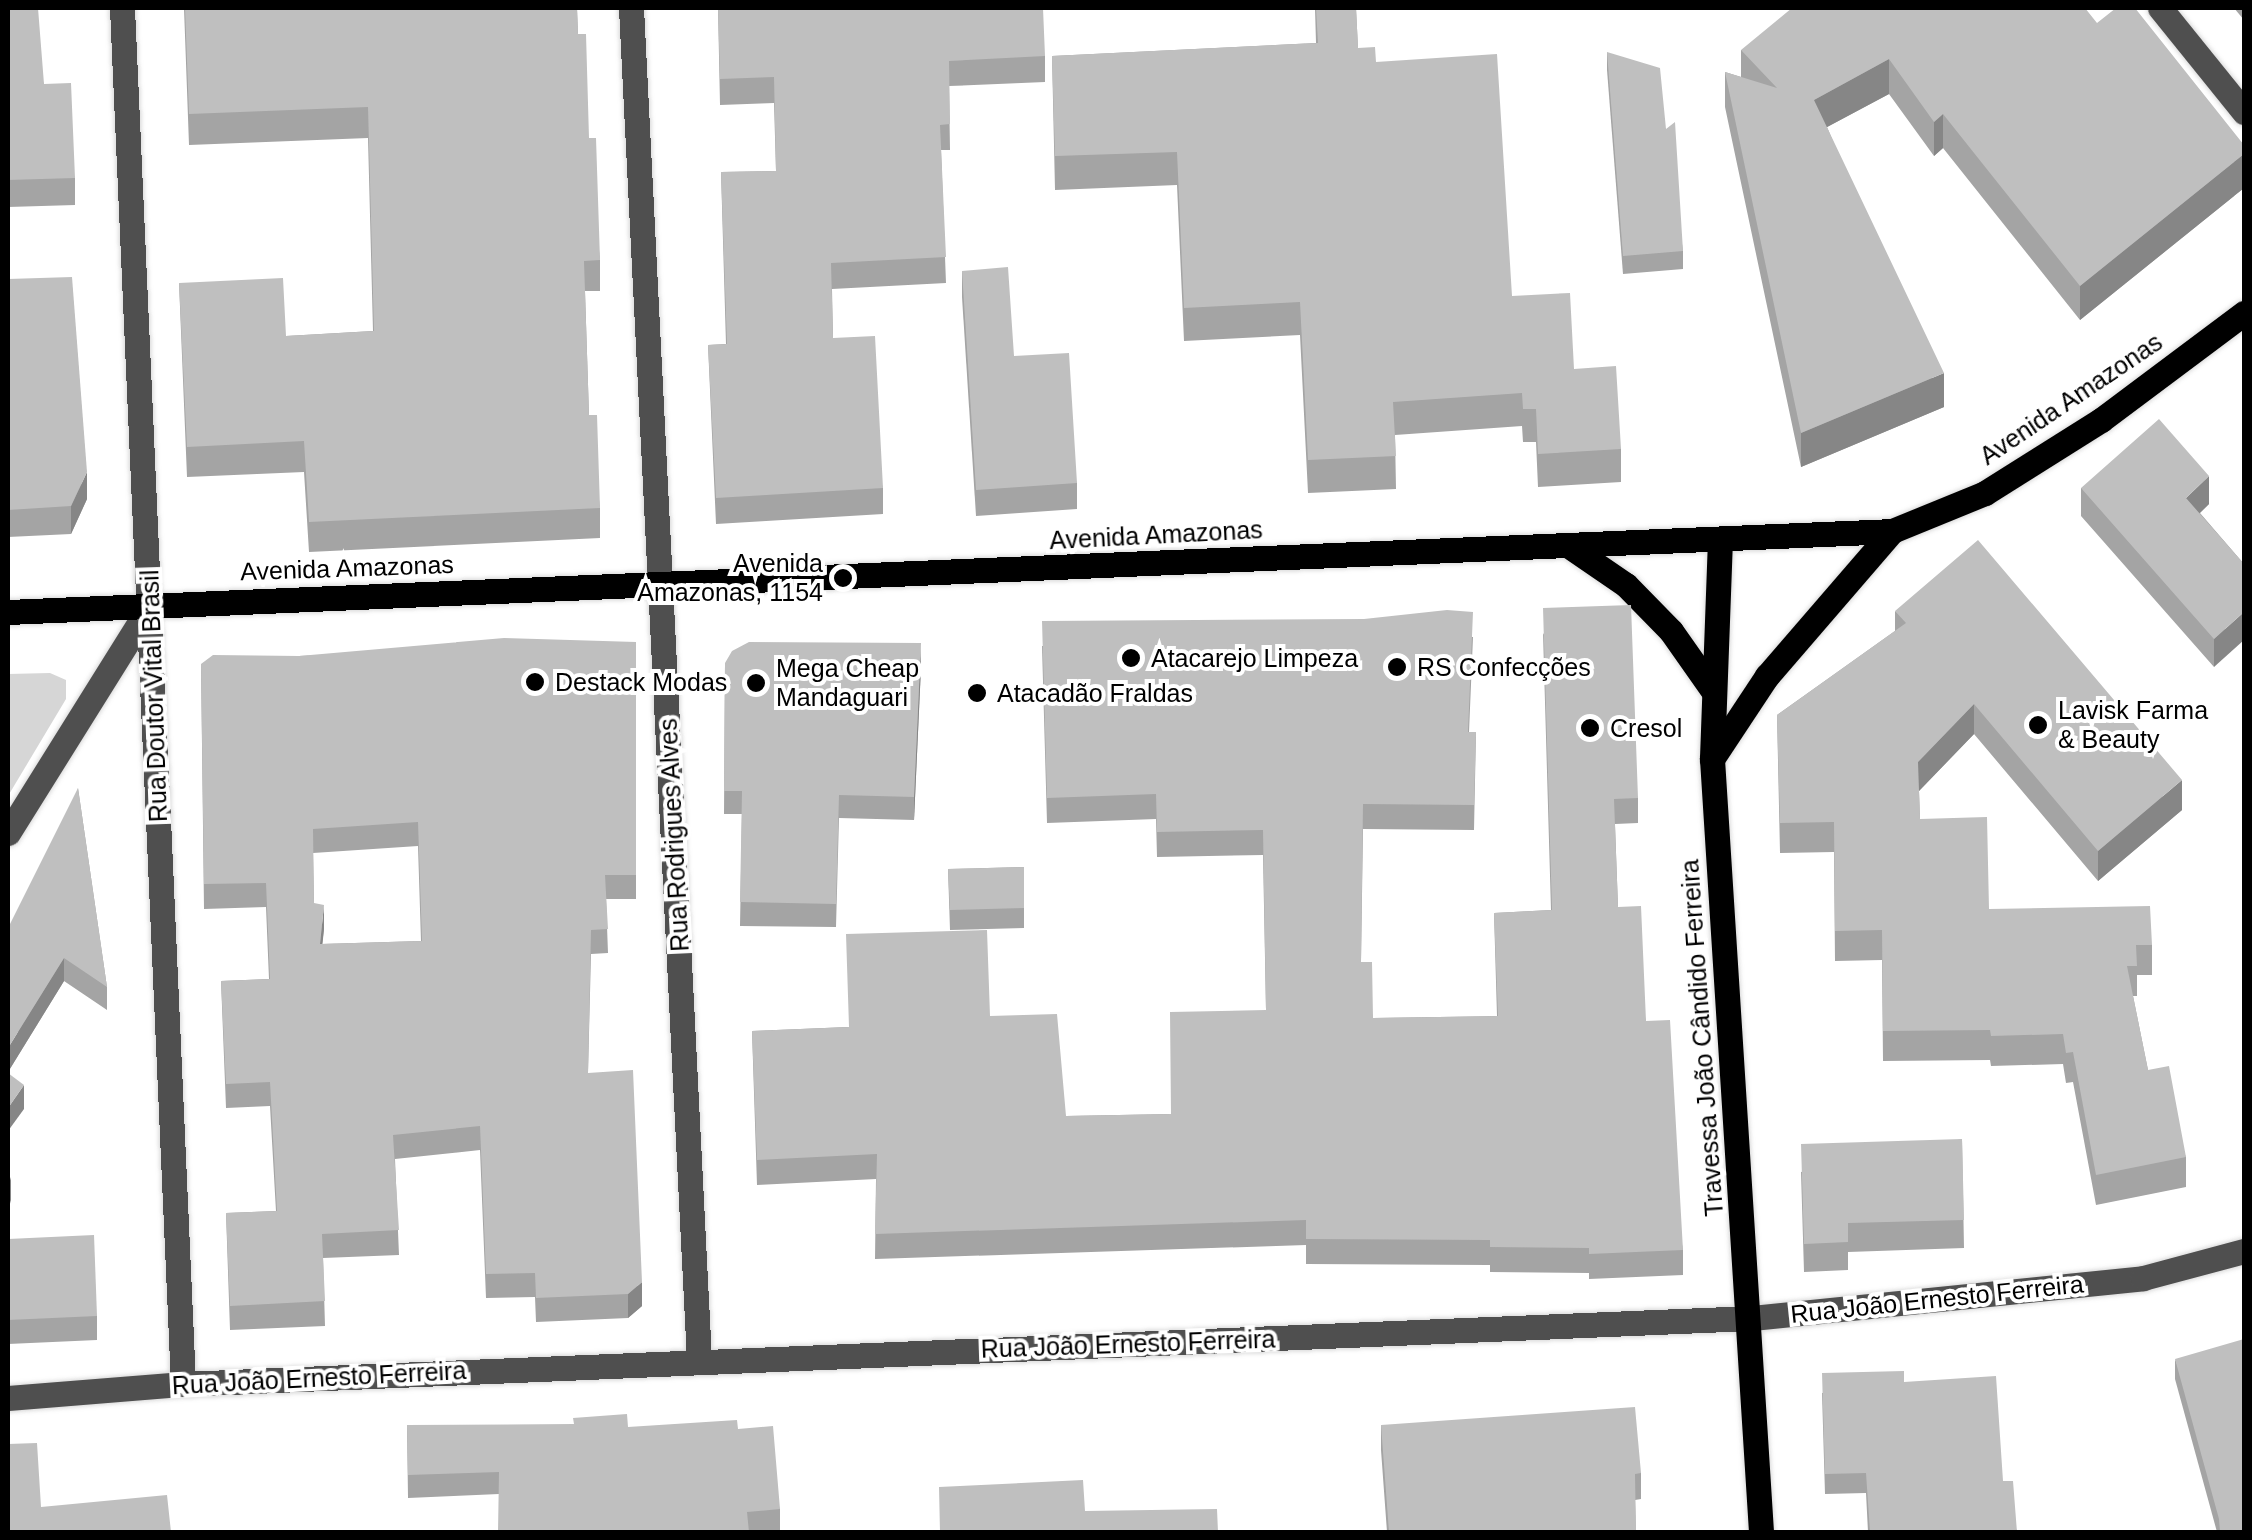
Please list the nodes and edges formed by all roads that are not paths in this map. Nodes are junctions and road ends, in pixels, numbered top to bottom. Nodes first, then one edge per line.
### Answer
1 (122, 8) edge
2 (631, 8) edge
3 (2160, 8) edge
4 (2244, 112) edge
5 (2244, 314) edge
6 (1892, 531) junction
7 (1720, 539) junction
8 (1569, 546) junction
9 (662, 586) junction
10 (150, 606) junction
11 (8, 612) edge
12 (1711, 688) junction
13 (1712, 759) junction
14 (8, 834) edge
15 (2244, 1251) edge
16 (1752, 1318) junction
17 (700, 1362) junction
18 (183, 1384) junction
19 (8, 1398) edge
20 (1761, 1532) edge

1 - 10 street, Rua Doutor Vital Brasil
2 - 9 street, Rua Rodrigues Alves
3 - 4 street
5 - 6 main road, Avenida Amazonas
6 - 7 main road, Avenida Amazonas
6 - 13 main road
7 - 8 main road, Avenida Amazonas
7 - 12 main road, Travessa João Cândido Ferreira
8 - 9 main road, Avenida Amazonas
8 - 12 main road
9 - 10 main road, Avenida Amazonas
9 - 17 street, Rua Rodrigues Alves
10 - 11 main road, Avenida Amazonas
10 - 14 street
10 - 18 street, Rua Doutor Vital Brasil
12 - 13 main road, Travessa João Cândido Ferreira
13 - 16 main road, Travessa João Cândido Ferreira
15 - 16 street, Rua João Ernesto Ferreira
16 - 17 street, Rua João Ernesto Ferreira
16 - 20 main road, Travessa João Cândido Ferreira
17 - 18 street, Rua João Ernesto Ferreira
18 - 19 street, Rua João Ernesto Ferreira

